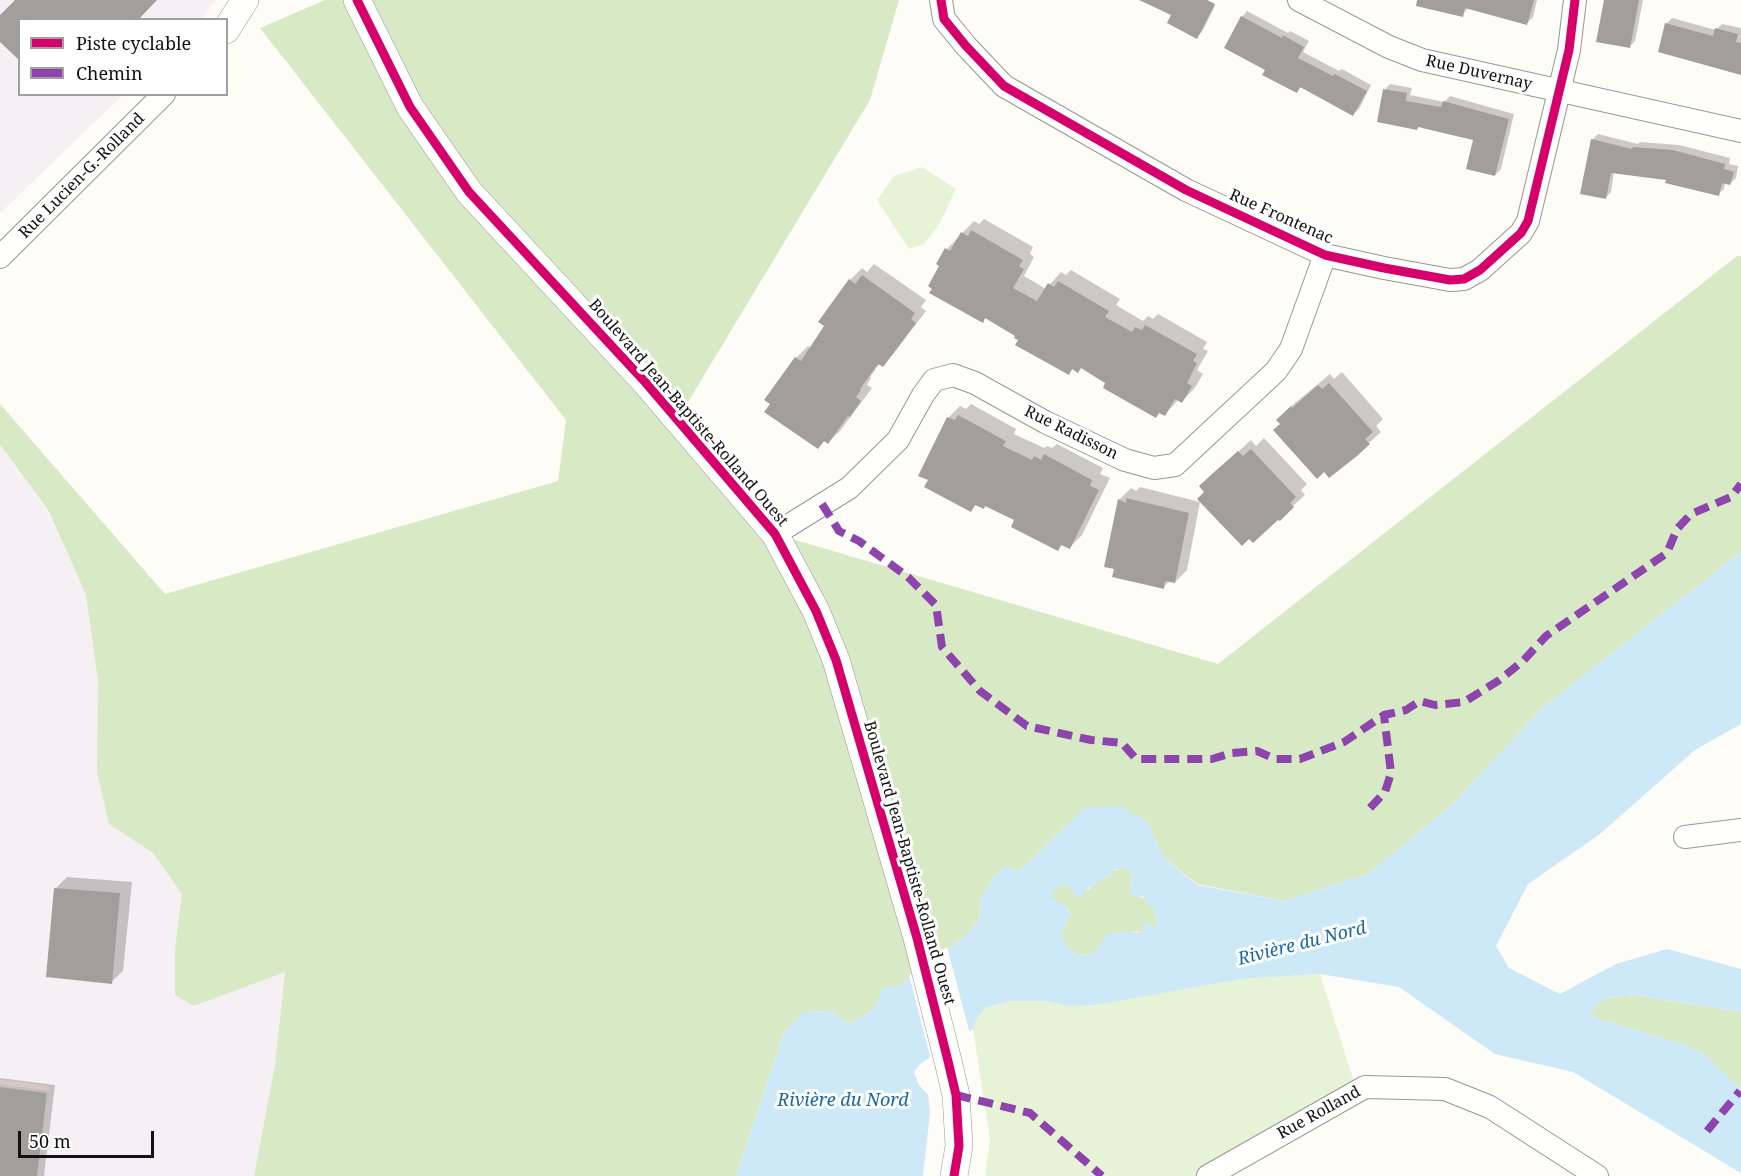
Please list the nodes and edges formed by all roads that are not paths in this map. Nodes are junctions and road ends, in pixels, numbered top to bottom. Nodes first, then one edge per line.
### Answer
1 (245, 0) edge
2 (260, 0) edge
3 (357, 0) edge
4 (941, 0) edge
5 (1299, 0) edge
6 (1575, 0) edge
7 (228, 29) edge
8 (228, 30) edge
9 (1558, 92) junction
10 (163, 96) edge
11 (1741, 131) edge
12 (1325, 255) junction
13 (0, 257) edge
14 (775, 534) junction
15 (1741, 830) edge
16 (1685, 837) dead end
17 (954, 1176) edge
18 (1208, 1176) edge
19 (1597, 1176) edge

1 - 7 street
2 - 8 street
3 - 14 street, Boulevard Jean-Baptiste-Rolland Ouest
4 - 12 street, Rue Frontenac
5 - 9 street, Rue Duvernay
6 - 9 street, Rue Frontenac
9 - 11 street, Rue Duvernay
9 - 12 street, Rue Frontenac
10 - 13 street, Rue Lucien-G.-Rolland
12 - 14 street, Rue Radisson
14 - 17 street, Boulevard Jean-Baptiste-Rolland Ouest
15 - 16 street
18 - 19 street, Rue Rolland

